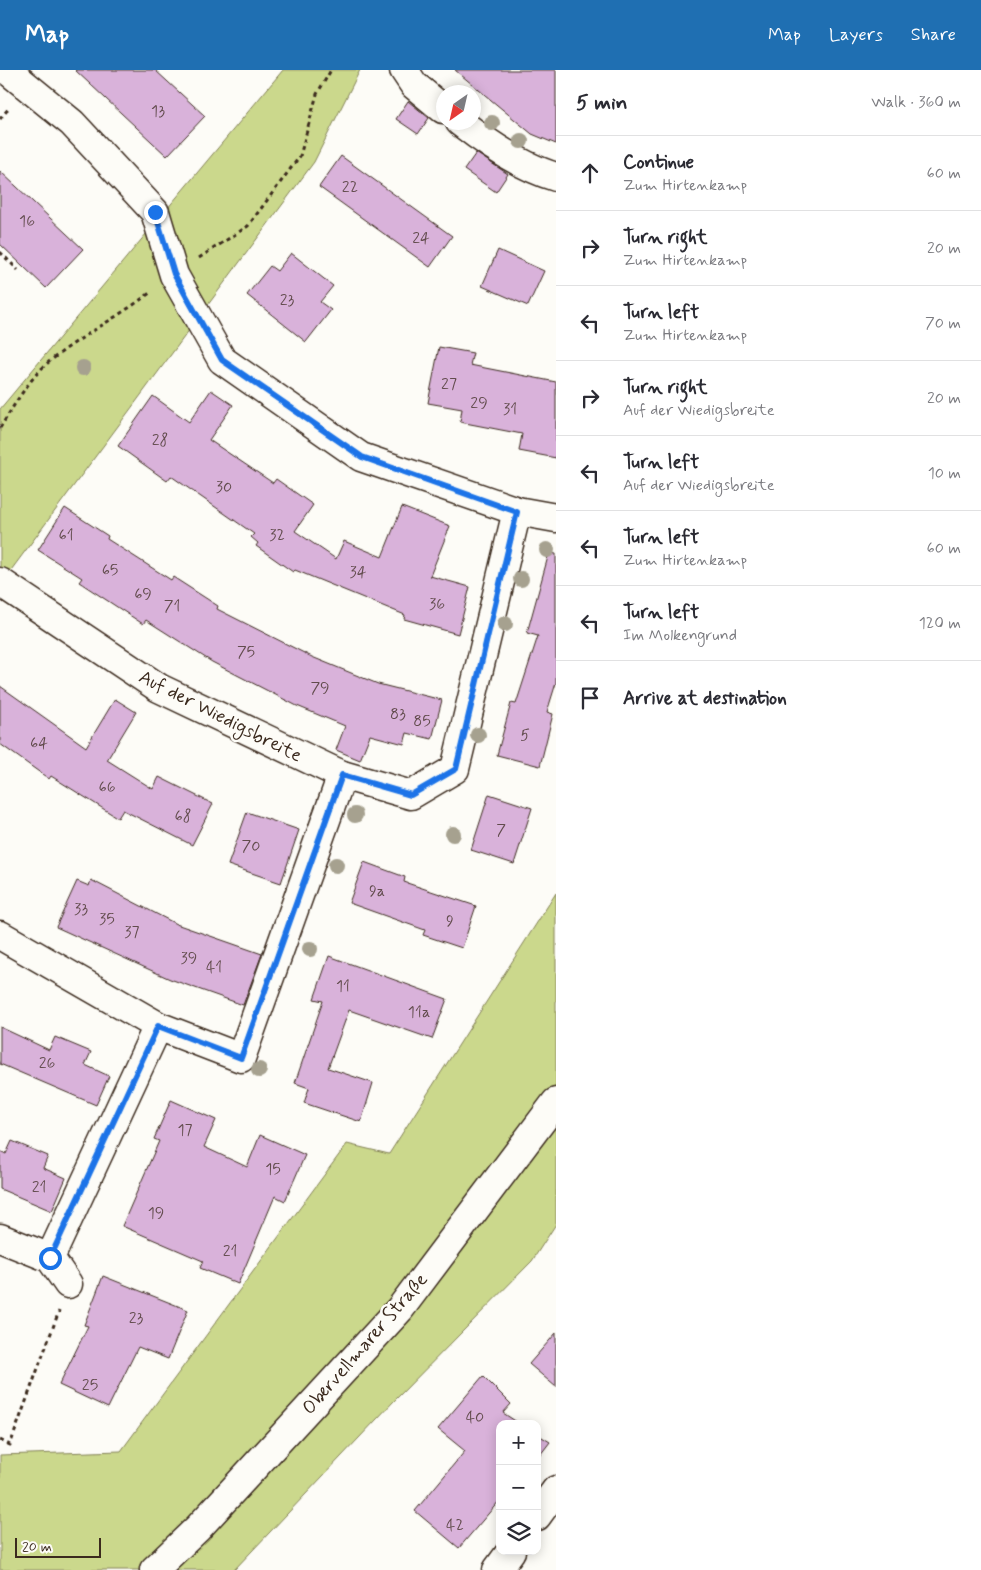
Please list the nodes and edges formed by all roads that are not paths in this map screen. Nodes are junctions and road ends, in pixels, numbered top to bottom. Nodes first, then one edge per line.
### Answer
1 (7, 70) edge
2 (404, 70) edge
3 (436, 103) edge
4 (470, 130) edge
5 (556, 177) edge
6 (517, 512) junction
7 (556, 518) edge
8 (0, 582) edge
9 (342, 775) junction
10 (0, 934) edge
11 (158, 1026) junction
12 (556, 1102) edge
13 (0, 1238) edge
14 (50, 1258) junction
15 (68, 1284) road end
16 (508, 1555) edge
17 (154, 1570) edge
18 (498, 1570) edge

1 - 6 street
2 - 3 street
4 - 5 street
6 - 7 street
6 - 9 street, Auf der Wiedigsbreite
8 - 9 street, Auf der Wiedigsbreite
9 - 11 street
10 - 11 street
11 - 14 street
12 - 17 street, Obervellmarer Straße
13 - 14 street
14 - 15 street
16 - 18 street

